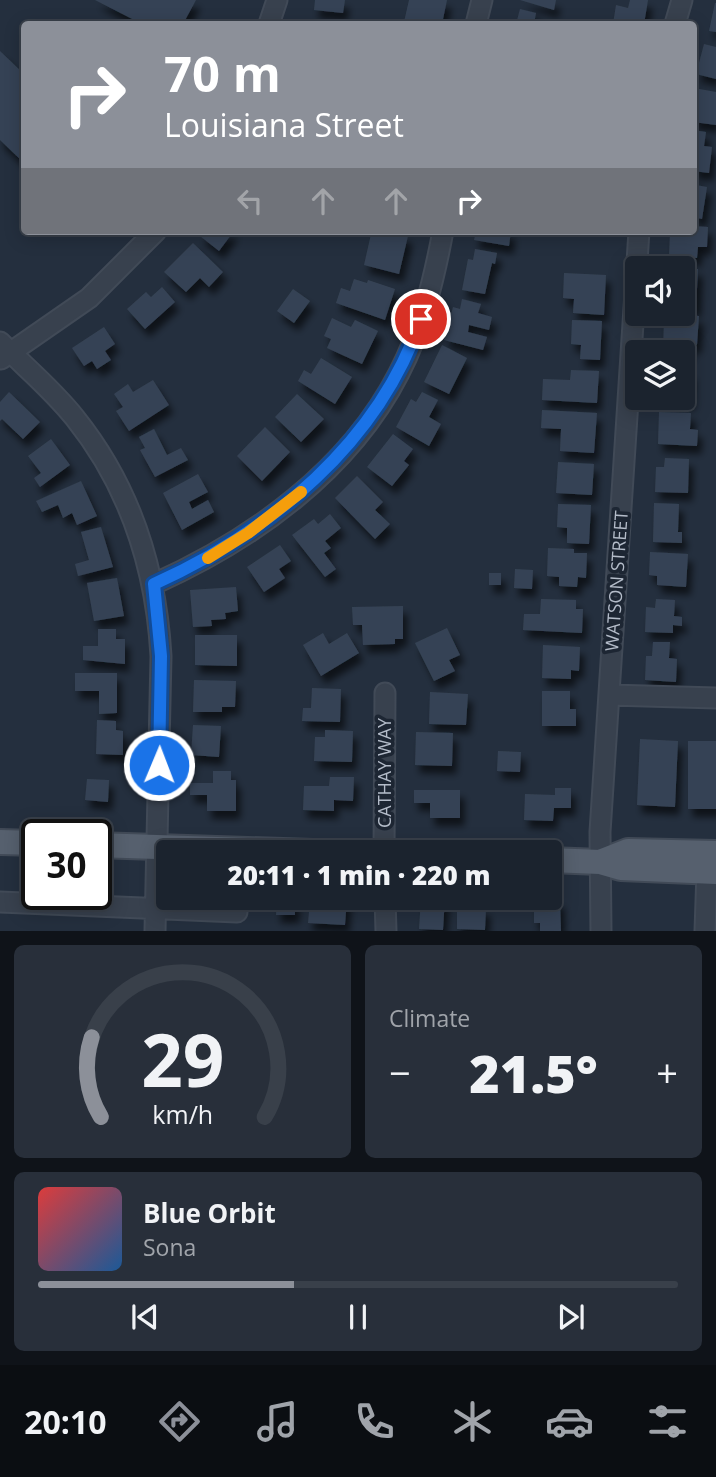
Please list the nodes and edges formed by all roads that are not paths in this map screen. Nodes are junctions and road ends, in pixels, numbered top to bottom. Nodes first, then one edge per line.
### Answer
1 (276, 0) edge
2 (482, 0) edge
3 (682, 0) edge
4 (270, 21) edge
5 (477, 21) edge
6 (676, 21) edge
7 (152, 235) edge
8 (442, 235) edge
9 (639, 235) edge
10 (4, 351) edge
11 (154, 584) junction
12 (385, 693) dead end
13 (610, 695) junction
14 (716, 698) edge
15 (157, 840) edge
16 (384, 840) edge
17 (0, 842) edge
18 (21, 843) edge
19 (112, 846) edge
20 (156, 847) edge
21 (562, 860) edge
22 (600, 862) junction
23 (713, 865) edge
24 (156, 877) edge
25 (0, 902) edge
26 (155, 907) junction
27 (385, 910) edge
28 (237, 912) dead end
29 (155, 931) edge
30 (386, 931) edge
31 (601, 931) edge
32 (705, 931) edge

1 - 4 street
2 - 5 street
3 - 6 street
7 - 10 street
8 - 11 street
9 - 13 street, WATSON STREET
10 - 11 street
11 - 15 street
12 - 16 street, CATHAY WAY
13 - 14 street
13 - 22 street, WATSON STREET
17 - 18 main road
19 - 20 main road
21 - 22 main road
22 - 23 main road
22 - 31 street, WATSON STREET
23 - 32 street
24 - 26 street
25 - 26 street
26 - 28 street
26 - 29 street
27 - 30 street

